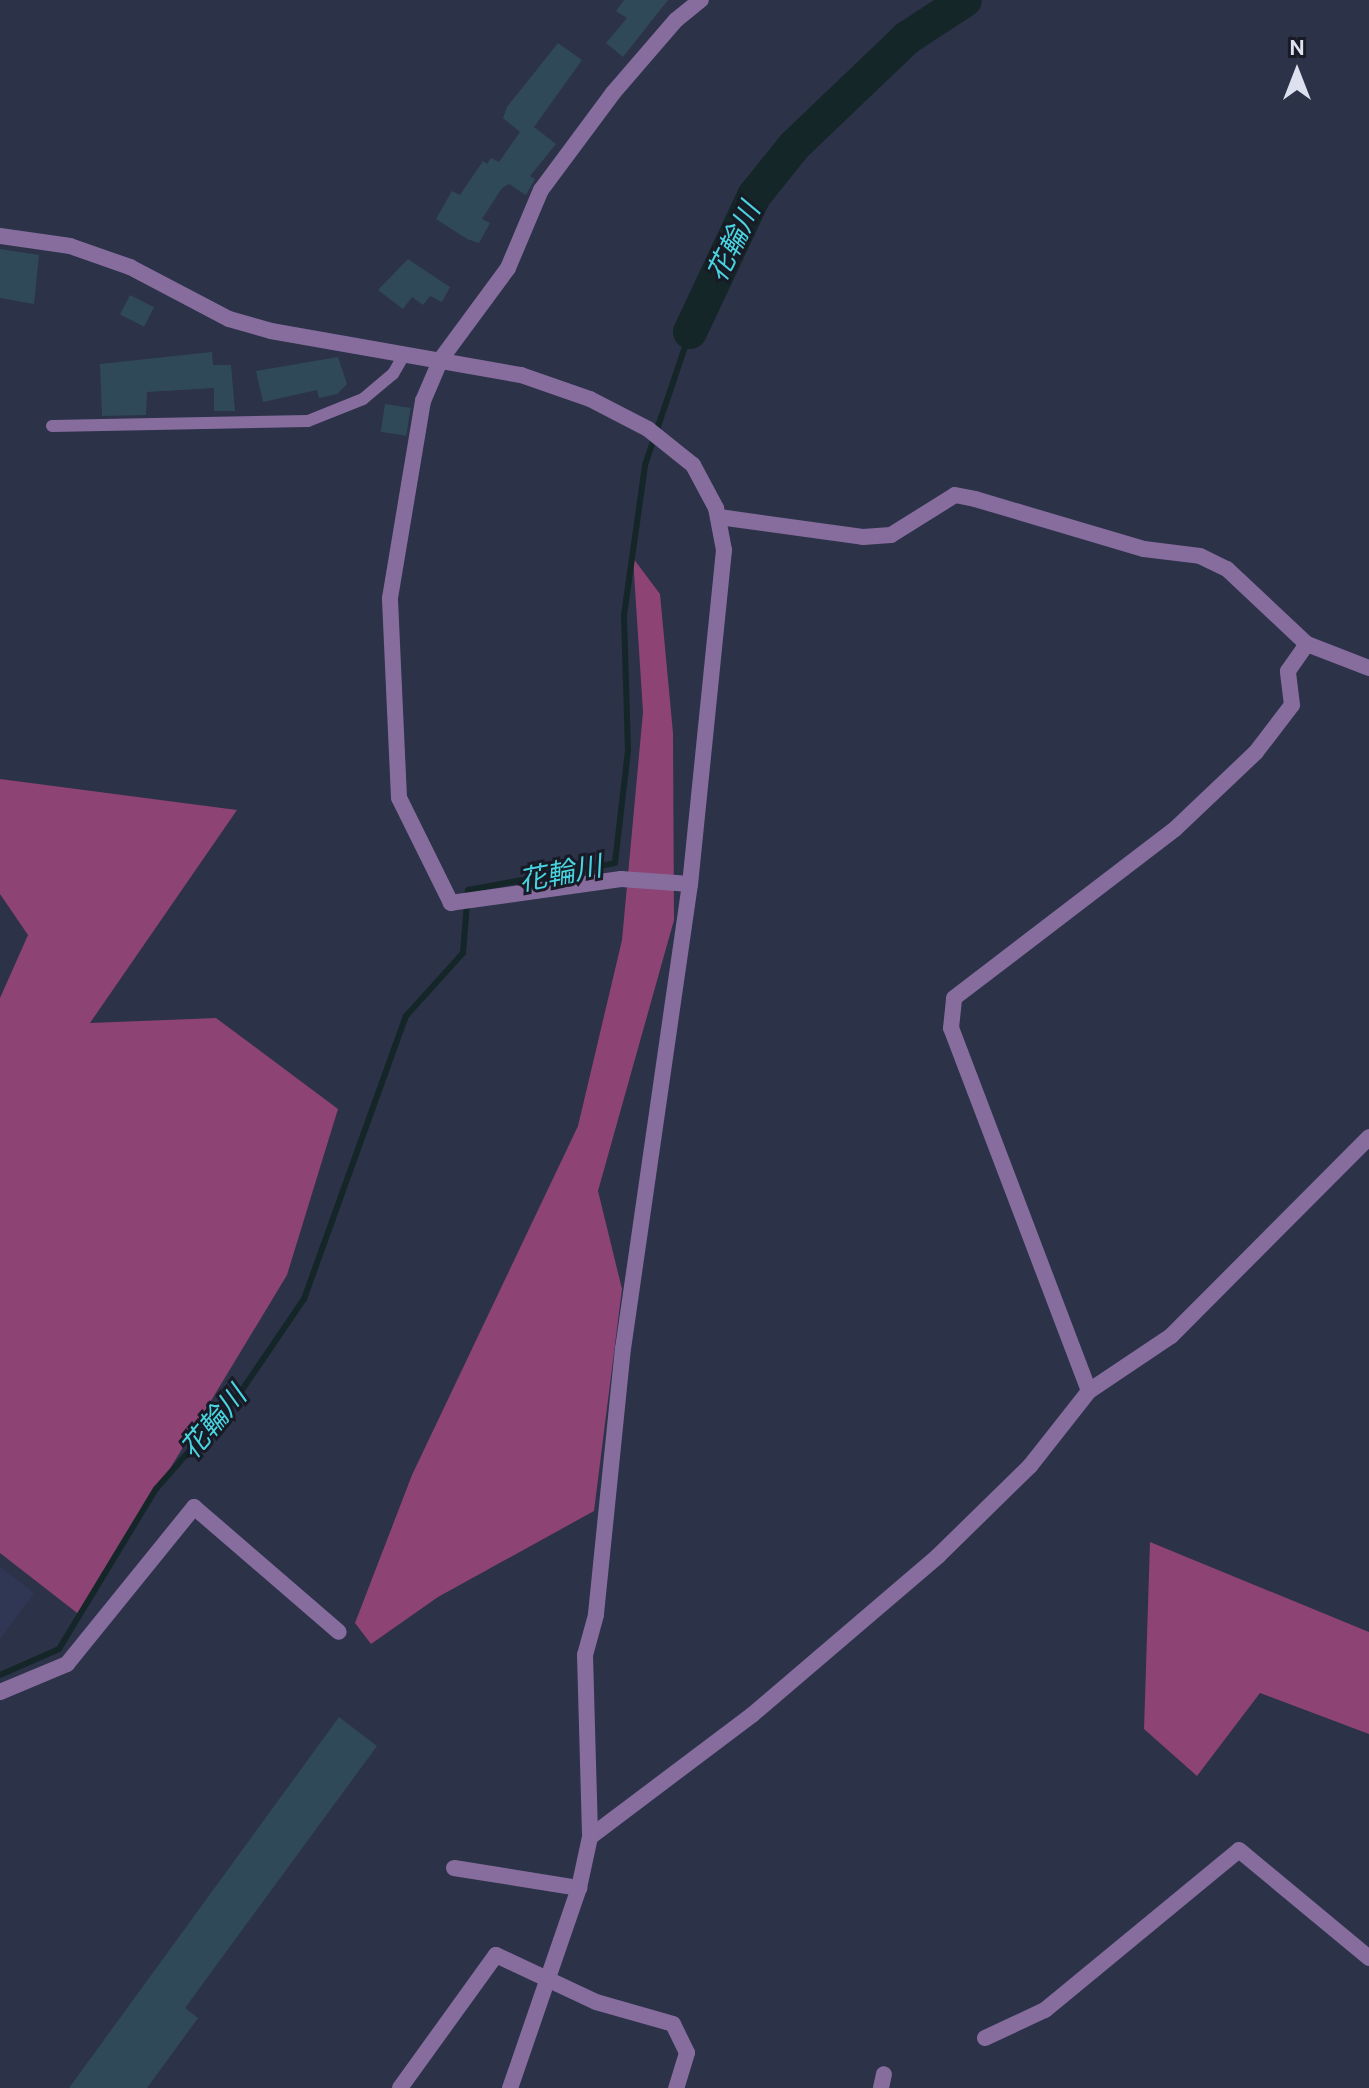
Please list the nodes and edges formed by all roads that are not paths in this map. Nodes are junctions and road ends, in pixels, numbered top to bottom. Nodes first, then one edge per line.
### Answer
1 (701, 0) edge
2 (0, 236) edge
3 (405, 353) junction
4 (441, 359) junction
5 (52, 426) dead end
6 (719, 517) junction
7 (1307, 644) junction
8 (1369, 668) edge
9 (690, 884) junction
10 (1369, 1137) edge
11 (1089, 1391) junction
12 (339, 1632) dead end
13 (0, 1692) edge
14 (590, 1837) junction
15 (454, 1868) dead end
16 (579, 1888) junction
17 (1369, 1958) edge
18 (548, 1976) junction
19 (985, 2038) dead end
20 (400, 2088) edge
21 (510, 2088) edge
22 (676, 2088) edge

1 - 4 street
2 - 3 street
3 - 4 street
3 - 5 lane
4 - 6 street
4 - 9 street
6 - 7 street
6 - 9 street
7 - 8 street
7 - 11 street
9 - 14 street
10 - 11 street
11 - 14 street
12 - 13 street
14 - 16 street
15 - 16 street
16 - 18 street
17 - 19 street
18 - 20 street
18 - 21 street
18 - 22 street

